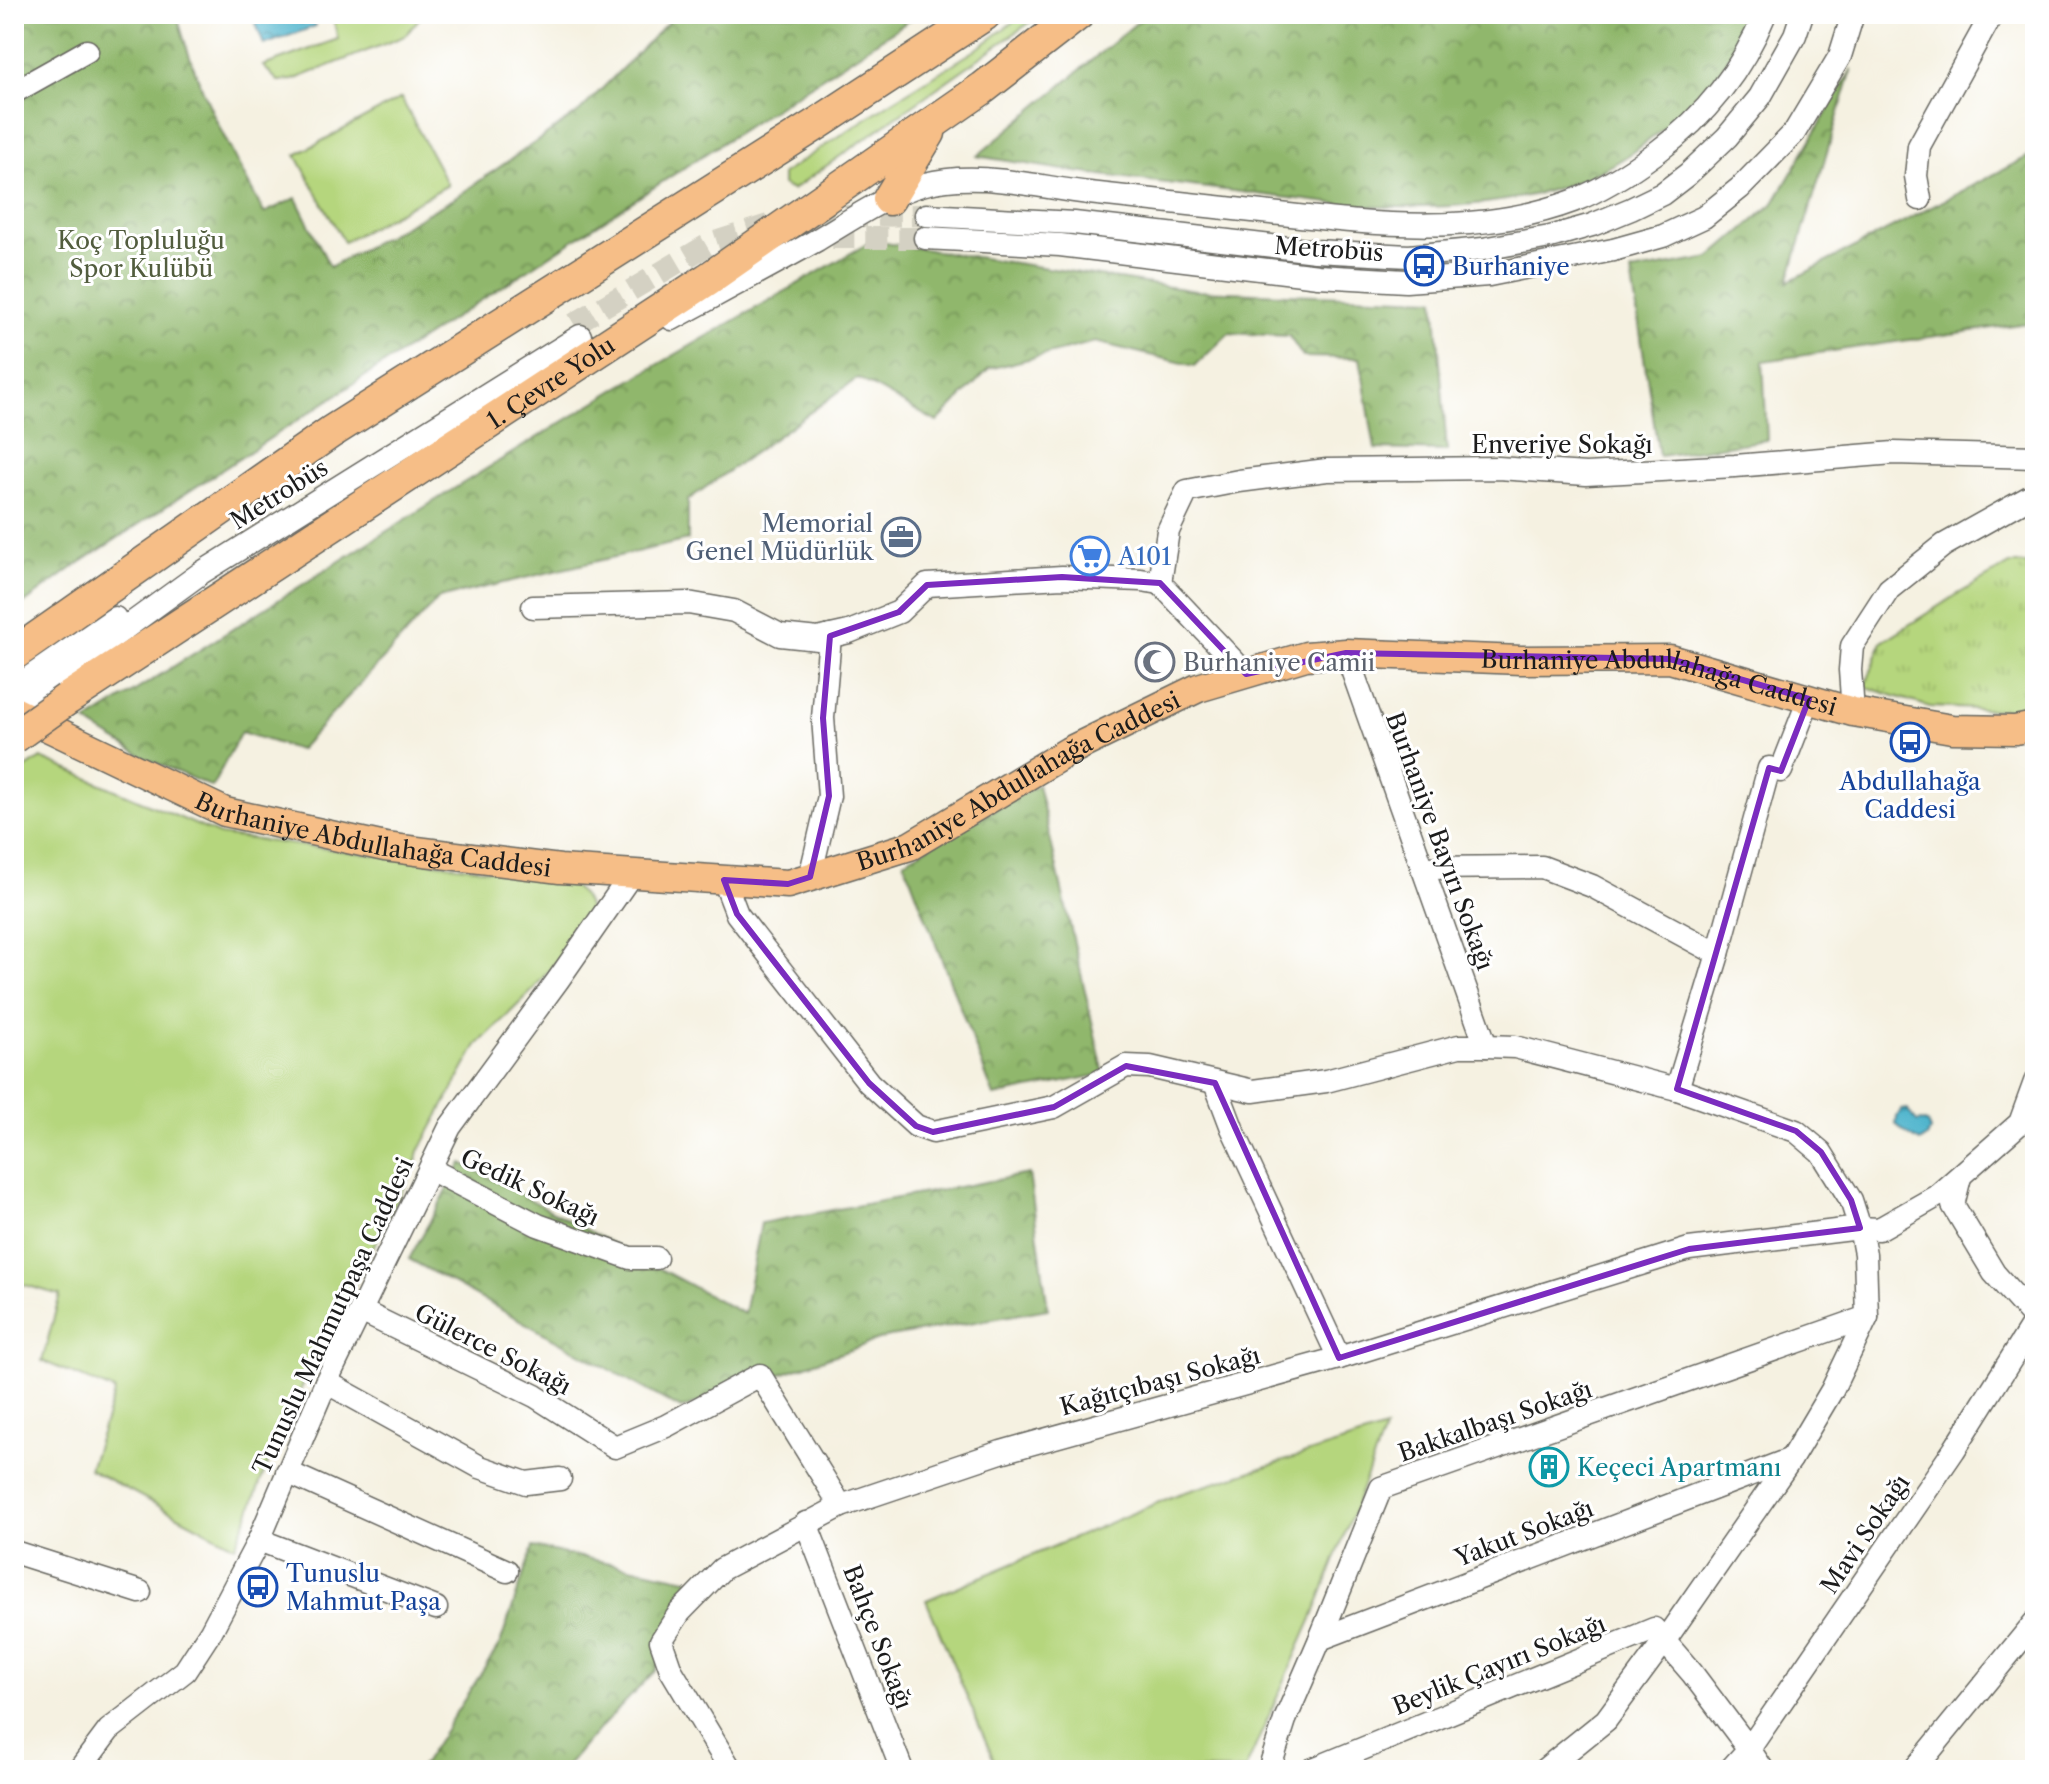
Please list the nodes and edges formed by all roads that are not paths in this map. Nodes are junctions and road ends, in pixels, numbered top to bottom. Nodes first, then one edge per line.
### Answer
1 (985, 14) edge
2 (1078, 14) edge
3 (1765, 14) edge
4 (1802, 14) edge
5 (1853, 14) edge
6 (1992, 14) edge
7 (87, 51) dead end
8 (15, 89) edge
9 (937, 121) junction
10 (889, 199) junction
11 (1920, 199) dead end
12 (926, 215) tunnel mouth
13 (925, 238) tunnel mouth
14 (577, 330) tunnel mouth
15 (543, 386) junction
16 (2035, 457) edge
17 (2035, 494) edge
18 (1160, 583) junction
19 (533, 607) dead end
20 (830, 636) junction
21 (1346, 653) junction
22 (1246, 674) junction
23 (43, 676) edge
24 (14, 688) edge
25 (1809, 699) junction
26 (14, 710) edge
27 (1853, 712) junction
28 (2035, 726) edge
29 (14, 737) edge
30 (1422, 868) junction
31 (631, 875) junction
32 (810, 877) junction
33 (724, 880) junction
34 (1718, 954) junction
35 (1486, 1046) junction
36 (2035, 1082) edge
37 (1215, 1083) junction
38 (1677, 1089) junction
39 (430, 1169) junction
40 (1960, 1177) junction
41 (1860, 1228) junction
42 (656, 1258) dead end
43 (361, 1311) junction
44 (1867, 1317) junction
45 (2035, 1320) edge
46 (1339, 1358) junction
47 (326, 1382) junction
48 (1791, 1459) junction
49 (287, 1472) junction
50 (560, 1479) dead end
51 (841, 1506) junction
52 (806, 1523) junction
53 (259, 1540) junction
54 (14, 1552) edge
55 (507, 1571) dead end
56 (140, 1592) dead end
57 (436, 1608) dead end
58 (2035, 1622) edge
59 (1320, 1639) junction
60 (1665, 1640) junction
61 (1749, 1749) junction
62 (79, 1770) edge
63 (731, 1770) edge
64 (902, 1770) edge
65 (1269, 1770) edge
66 (1311, 1770) edge
67 (1544, 1770) edge
68 (1730, 1770) edge
69 (1763, 1770) edge
70 (1914, 1770) edge

1 - 23 highway, 1. Çevre Yolu
2 - 9 highway, 1. Çevre Yolu
3 - 10 street
4 - 12 street, Metrobüs
5 - 13 street, Metrobüs
6 - 11 street
7 - 8 street
9 - 10 highway
9 - 15 highway, 1. Çevre Yolu
10 - 15 street
14 - 23 street, Metrobüs
15 - 23 highway, 1. Çevre Yolu
16 - 18 street, Enveriye Sokağı
17 - 27 street
18 - 20 street
18 - 22 street
19 - 20 street
20 - 32 street
21 - 22 main road, Burhaniye Abdullahağa Caddesi
21 - 25 main road, Burhaniye Abdullahağa Caddesi
21 - 30 street, Burhaniye Bayırı Sokağı
22 - 32 main road, Burhaniye Abdullahağa Caddesi
23 - 24 street, Metrobüs
23 - 26 street, Metrobüs
23 - 29 highway, 1. Çevre Yolu, bridge
25 - 27 main road, Burhaniye Abdullahağa Caddesi
25 - 34 street
26 - 31 main road, Burhaniye Abdullahağa Caddesi
27 - 28 main road, Burhaniye Abdullahağa Caddesi
30 - 34 street
30 - 35 street, Burhaniye Bayırı Sokağı
31 - 33 main road, Burhaniye Abdullahağa Caddesi
31 - 39 street, Tunuslu Mahmutpaşa Caddesi
32 - 33 main road, Burhaniye Abdullahağa Caddesi
33 - 37 street
34 - 38 street
35 - 37 street
35 - 38 street
36 - 40 street, Kağıtçıbaşı Sokağı
37 - 46 street
38 - 41 street
39 - 42 street, Gedik Sokağı
39 - 43 street, Tunuslu Mahmutpaşa Caddesi
40 - 41 street, Kağıtçıbaşı Sokağı
40 - 45 street
41 - 44 street
41 - 46 street, Kağıtçıbaşı Sokağı
43 - 47 street, Tunuslu Mahmutpaşa Caddesi
43 - 51 street, Gülerce Sokağı
44 - 48 street
44 - 59 street, Bakkalbaşı Sokağı
45 - 61 street, Mavi Sokağı
46 - 51 street, Kağıtçıbaşı Sokağı
47 - 49 street, Tunuslu Mahmutpaşa Caddesi
47 - 50 street
48 - 59 street, Yakut Sokağı
48 - 60 street
49 - 53 street, Tunuslu Mahmutpaşa Caddesi
49 - 55 street
51 - 52 street, Kağıtçıbaşı Sokağı
52 - 63 street, Kağıtçıbaşı Sokağı
52 - 64 street, Bahçe Sokağı
53 - 57 street
53 - 62 street, Tunuslu Mahmutpaşa Caddesi
54 - 56 street
58 - 70 street
59 - 65 street, Bakkalbaşı Sokağı
60 - 61 street
60 - 66 street, Beylik Çayırı Sokağı
60 - 67 street
61 - 68 street, Mavi Sokağı
61 - 69 street

